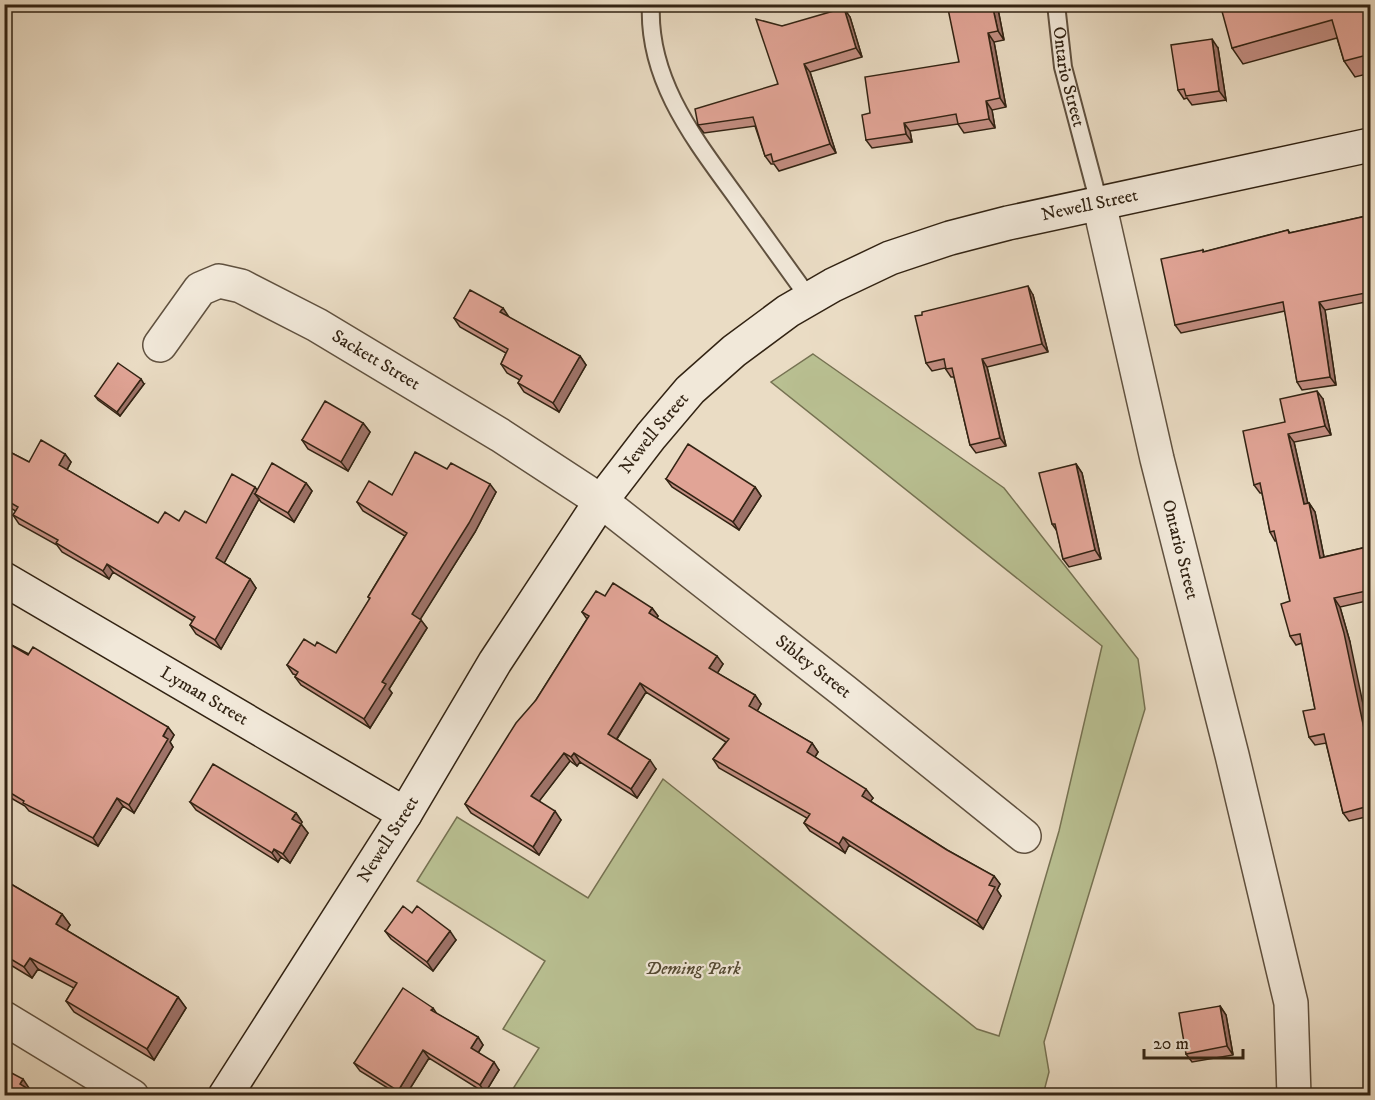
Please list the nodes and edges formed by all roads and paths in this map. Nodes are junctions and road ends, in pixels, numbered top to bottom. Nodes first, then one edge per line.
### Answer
1 (651, 4) edge
2 (1056, 4) edge
3 (1371, 145) edge
4 (1099, 203) junction
5 (809, 298) junction
6 (160, 345) dead end
7 (602, 501) junction
8 (4, 579) edge
9 (405, 814) junction
10 (1024, 836) dead end
11 (4, 1018) edge
12 (132, 1095) edge
13 (225, 1095) edge
14 (1294, 1095) edge

1 - 5 lane
2 - 4 lane, Ontario Street
3 - 4 street, Newell Street
4 - 5 street, Newell Street
4 - 14 street, Ontario Street
5 - 7 street, Newell Street
6 - 7 street, Sackett Street
7 - 9 street, Newell Street
7 - 10 street, Sibley Street
8 - 9 street, Lyman Street
9 - 13 street, Newell Street
11 - 12 street

